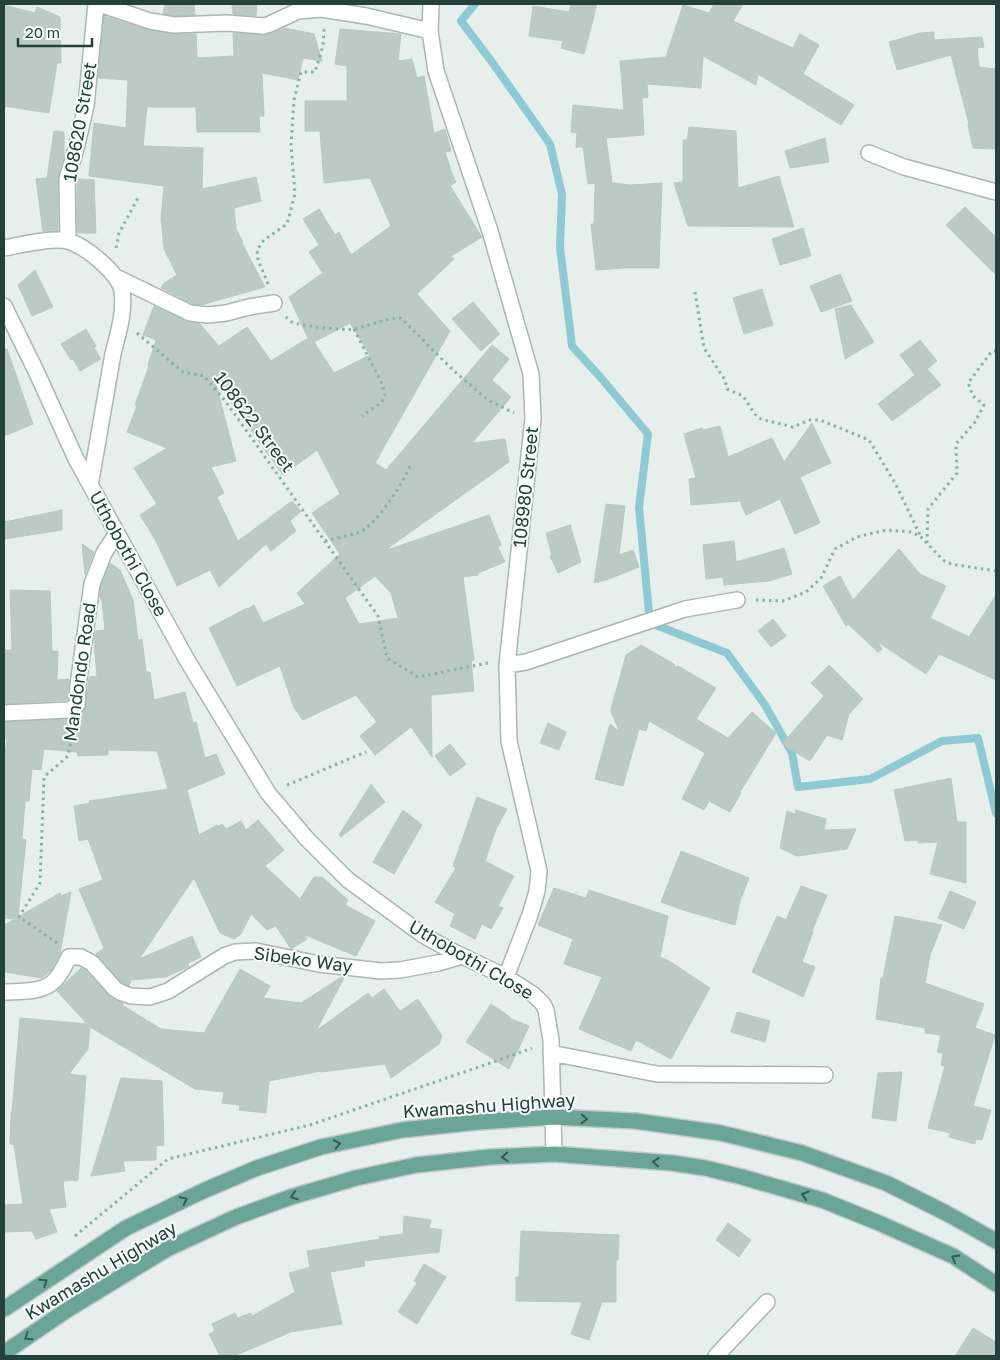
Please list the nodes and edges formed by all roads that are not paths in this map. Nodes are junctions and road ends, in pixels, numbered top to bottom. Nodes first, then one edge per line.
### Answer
1 (98, 4) edge
2 (431, 4) edge
3 (430, 31) junction
4 (869, 153) dead end
5 (996, 192) edge
6 (68, 241) junction
7 (4, 248) edge
8 (118, 278) junction
9 (274, 303) road end
10 (4, 306) edge
11 (90, 485) junction
12 (117, 532) junction
13 (737, 600) road end
14 (507, 665) junction
15 (4, 713) edge
16 (462, 956) junction
17 (506, 977) junction
18 (4, 992) edge
19 (551, 1052) junction
20 (825, 1075) dead end
21 (553, 1118) junction
22 (554, 1154) junction
23 (996, 1241) edge
24 (996, 1284) edge
25 (766, 1302) dead end
26 (4, 1309) edge
27 (4, 1353) edge
28 (716, 1356) edge

1 - 3 street
1 - 6 street, 108620 Street
2 - 3 street, 108980 Street
3 - 14 street, 108980 Street
4 - 5 street
6 - 7 street
6 - 8 street
8 - 9 street
8 - 11 street
10 - 11 street, Uthobothi Close
11 - 12 street, Uthobothi Close
12 - 15 street, Mandondo Road
12 - 16 street, Uthobothi Close
13 - 14 street
14 - 17 street, 108980 Street
16 - 17 street, Uthobothi Close
16 - 18 street, Sibeko Way
17 - 19 street, Uthobothi Close
19 - 20 street
19 - 21 street, Uthobothi Close
21 - 22 street, Uthobothi Close
21 -> 23 main road, Kwamashu Highway
26 -> 21 main road, Kwamashu Highway
24 -> 22 main road, Kwamashu Highway
22 -> 27 main road, Kwamashu Highway
25 - 28 street

